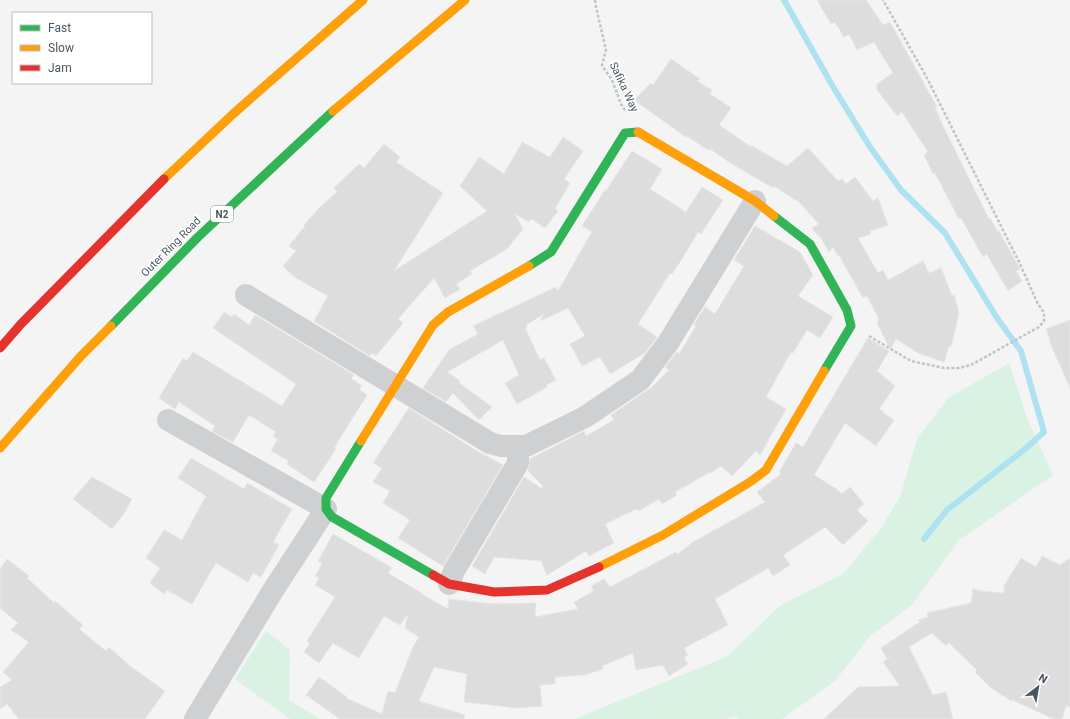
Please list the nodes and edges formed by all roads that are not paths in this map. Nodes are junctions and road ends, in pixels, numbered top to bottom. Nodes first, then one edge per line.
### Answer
1 (363, 0) edge
2 (464, 0) edge
3 (755, 201) junction
4 (246, 295) dead end
5 (0, 348) edge
6 (395, 386) junction
7 (168, 420) dead end
8 (515, 447) junction
9 (0, 448) edge
10 (326, 509) junction
11 (449, 584) junction
12 (195, 719) edge

1 - 5 main road
2 - 9 main road, Outer Ring Road / N2
3 - 6 main road
3 - 8 street
3 - 11 main road
4 - 6 street
6 - 8 street
6 - 10 main road
7 - 10 street
8 - 11 street
10 - 11 main road
10 - 12 street

